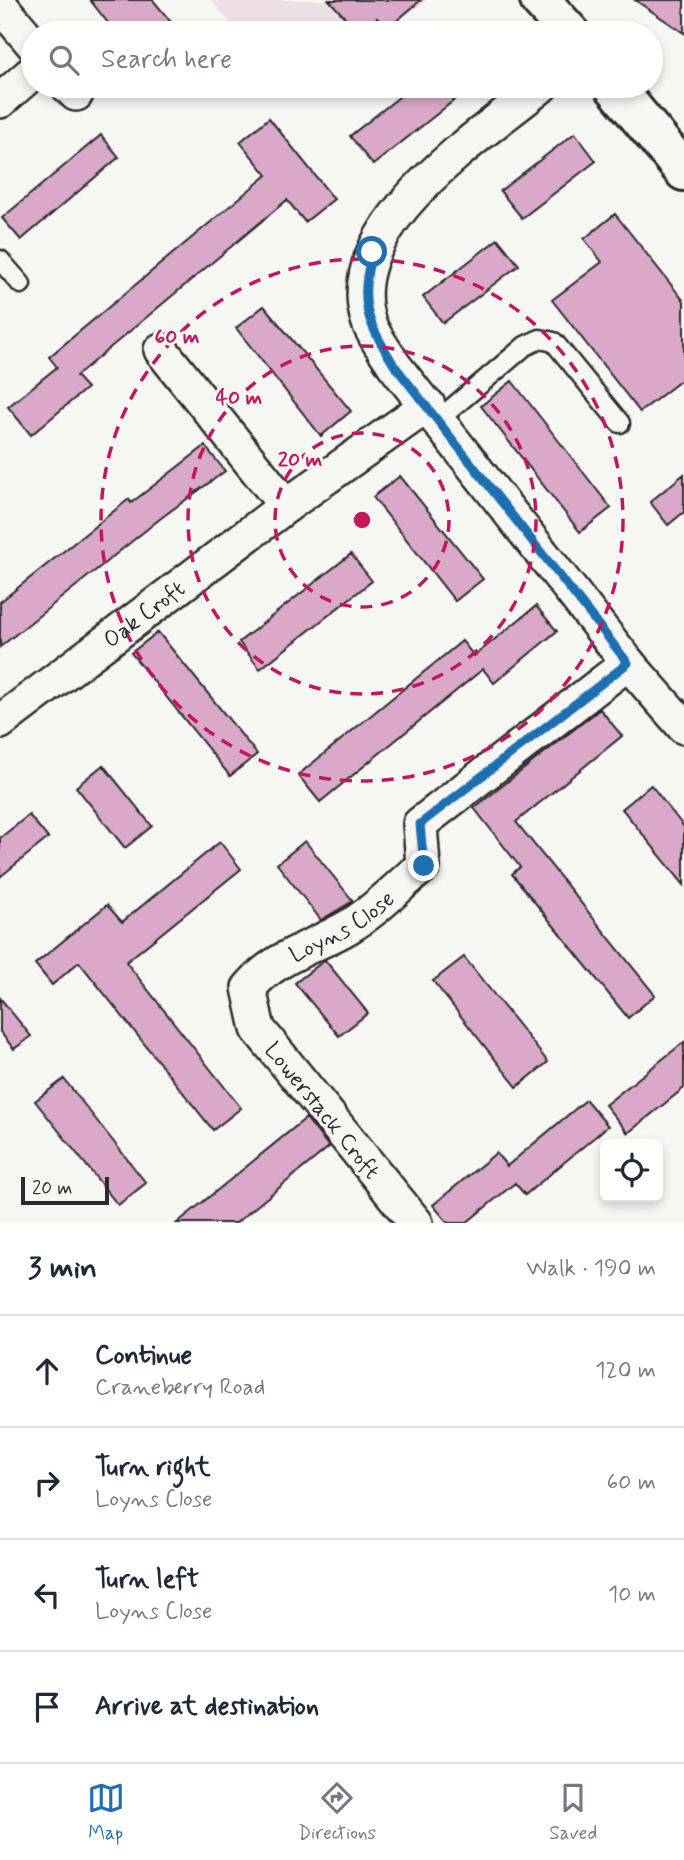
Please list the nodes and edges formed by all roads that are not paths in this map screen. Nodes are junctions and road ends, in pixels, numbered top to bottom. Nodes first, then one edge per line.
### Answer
1 (540, 0) edge
2 (0, 5) edge
3 (559, 21) edge
4 (21, 30) edge
5 (21, 83) edge
6 (527, 98) edge
7 (624, 98) edge
8 (0, 101) edge
9 (684, 171) edge
10 (0, 260) edge
11 (21, 284) dead end
12 (161, 350) dead end
13 (433, 412) junction
14 (620, 423) dead end
15 (286, 506) junction
16 (628, 663) junction
17 (0, 722) edge
18 (684, 727) edge
19 (249, 988) joint
20 (416, 1223) edge

1 - 3 street
2 - 4 street
5 - 8 street
6 - 13 street
7 - 9 street
10 - 11 lane
12 - 15 street
13 - 14 lane
13 - 15 street, Oak Croft
13 - 16 street
15 - 17 street, Oak Croft
16 - 18 street
16 - 19 street, Loyns Close
19 - 20 street, Lowerstack Croft

